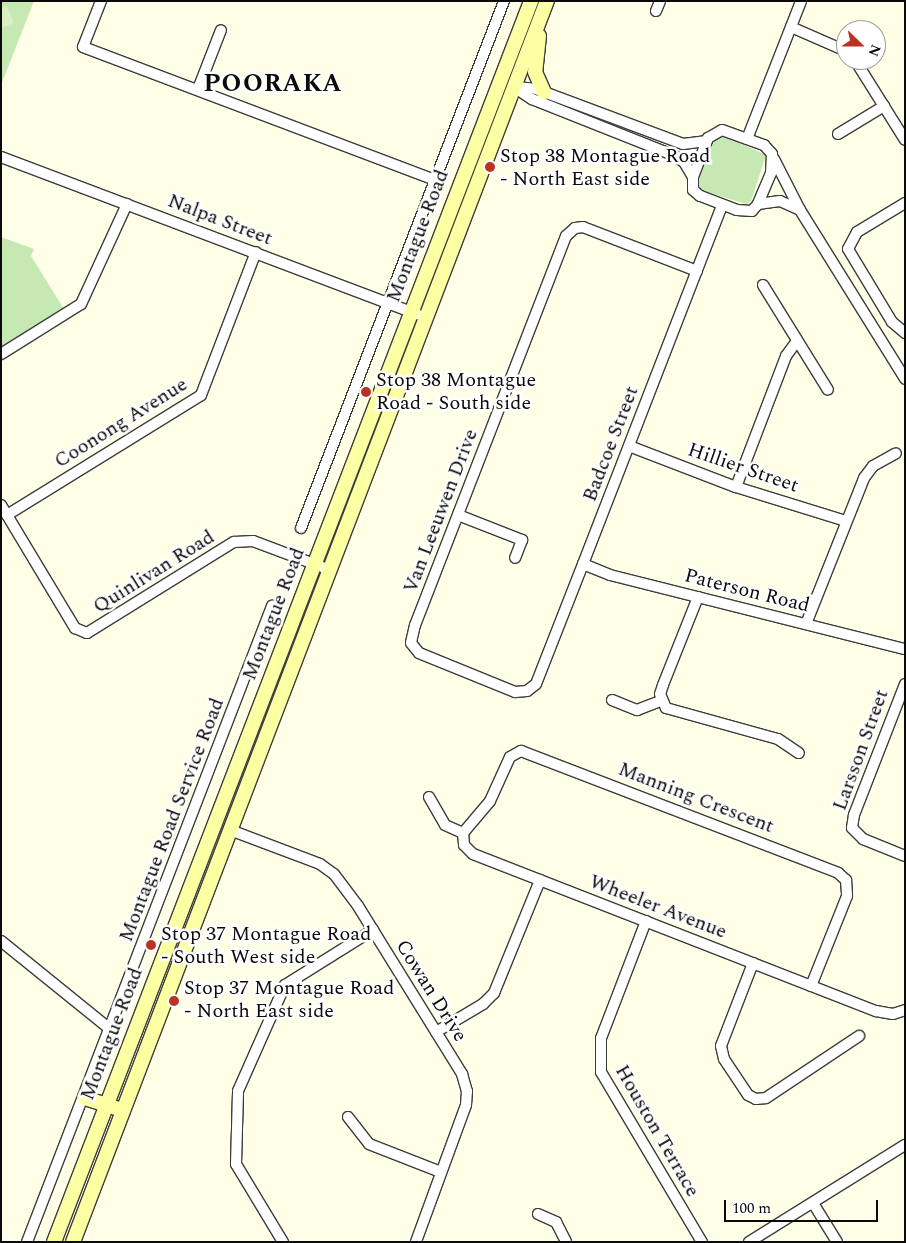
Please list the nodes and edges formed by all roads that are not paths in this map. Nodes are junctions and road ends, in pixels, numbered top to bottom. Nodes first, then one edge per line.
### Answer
1 (101, 1) edge
2 (504, 1) edge
3 (531, 1) edge
4 (546, 1) edge
5 (801, 1) edge
6 (540, 18) junction
7 (790, 27) junction
8 (221, 30) dead end
9 (836, 47) edge
10 (861, 70) edge
11 (499, 82) junction
12 (514, 87) junction
13 (198, 89) junction
14 (544, 92) junction
15 (884, 106) junction
16 (838, 134) dead end
17 (747, 139) junction
18 (905, 140) edge
19 (707, 141) junction
20 (1, 157) edge
21 (774, 159) junction
22 (693, 177) junction
23 (435, 180) junction
24 (905, 203) edge
25 (127, 204) junction
26 (758, 204) junction
27 (722, 205) junction
28 (800, 210) junction
29 (256, 252) junction
30 (696, 271) junction
31 (762, 285) dead end
32 (388, 303) junction
33 (411, 312) junction
34 (426, 317) junction
35 (905, 333) edge
36 (797, 341) junction
37 (1, 354) edge
38 (905, 379) edge
39 (828, 390) dead end
40 (629, 446) junction
41 (896, 453) dead end
42 (736, 487) junction
43 (1, 505) edge
44 (7, 515) junction
45 (458, 516) junction
46 (846, 521) junction
47 (301, 528) dead end
48 (515, 558) dead end
49 (583, 564) junction
50 (314, 565) junction
51 (330, 570) junction
52 (698, 597) junction
53 (272, 606) dead end
54 (806, 624) junction
55 (905, 649) edge
56 (905, 684) edge
57 (527, 691) joint
58 (903, 695) edge
59 (612, 700) dead end
60 (661, 701) junction
61 (799, 753) dead end
62 (429, 797) dead end
63 (215, 824) junction
64 (230, 830) junction
65 (463, 833) junction
66 (905, 856) edge
67 (540, 880) junction
68 (646, 921) junction
69 (373, 930) junction
70 (1, 941) edge
71 (753, 963) junction
72 (812, 986) junction
73 (905, 1010) edge
74 (110, 1030) junction
75 (436, 1032) junction
76 (859, 1036) dead end
77 (84, 1098) junction
78 (106, 1106) junction
79 (123, 1111) junction
80 (348, 1118) dead end
81 (905, 1145) edge
82 (440, 1172) junction
83 (813, 1203) junction
84 (538, 1214) dead end
85 (27, 1242) edge
86 (54, 1242) edge
87 (73, 1242) edge
88 (283, 1242) edge
89 (416, 1242) edge
90 (566, 1242) edge
91 (702, 1242) edge
92 (749, 1242) edge
93 (837, 1242) edge

1 - 13 street
2 - 23 street
3 - 11 main road, Montague Road
4 - 6 main road, Montague Road
5 - 7 street
6 - 12 main road, Montague Road
6 - 14 main road
7 - 9 street
7 - 17 street
8 - 13 street
10 - 15 street
11 - 12 main road
11 - 33 main road, Montague Road
12 - 14 street
12 - 22 street
12 - 34 main road, Montague Road
13 - 23 street
14 - 19 street
15 - 16 street
15 - 18 street
17 - 19 street
17 - 21 street
19 - 22 street
20 - 25 street, Nalpa Street
21 - 26 street
21 - 28 street
22 - 27 street
23 - 32 street
24 - 35 street
25 - 29 street, Nalpa Street
25 - 37 street
26 - 27 street
26 - 28 street
27 - 30 street, Badcoe Street
28 - 38 street
29 - 32 street, Nalpa Street
29 - 44 street, Coonong Avenue
30 - 40 street, Badcoe Street
30 - 45 street, Van Leeuwen Drive
31 - 36 street
32 - 33 street, Nalpa Street
32 - 47 street
33 - 34 street, Nalpa Street
33 - 50 main road, Montague Road
34 - 51 main road, Montague Road
36 - 39 street
36 - 42 street
40 - 42 street, Hillier Street
40 - 49 street, Badcoe Street
41 - 46 street
42 - 46 street, Hillier Street
43 - 44 street, Quinlivan Road
44 - 50 street, Quinlivan Road
45 - 48 street
45 - 57 street, Van Leeuwen Drive
46 - 54 street
49 - 52 street, Paterson Road
49 - 57 street, Badcoe Street
50 - 51 street, Quinlivan Road
50 - 63 main road, Montague Road
51 - 64 main road, Montague Road
52 - 54 street, Paterson Road
52 - 60 street
53 - 74 street, Montague Road Service Road
54 - 55 street, Paterson Road
56 - 58 street, Larsson Street
58 - 66 street, Larsson Street
59 - 60 street
60 - 61 street
62 - 65 street
63 - 64 main road
63 - 78 main road, Montague Road
64 - 69 street, Cowan Drive
64 - 79 main road, Montague Road
65 - 67 street, Wheeler Avenue
65 - 72 street, Manning Crescent
67 - 68 street, Wheeler Avenue
67 - 75 street
68 - 71 street, Wheeler Avenue
68 - 91 street, Houston Terrace
69 - 75 street, Cowan Drive
69 - 88 street
70 - 74 street
71 - 72 street, Wheeler Avenue
71 - 76 street
72 - 73 street, Wheeler Avenue
74 - 77 street, Montague Road Service Road
75 - 82 street, Cowan Drive
77 - 78 main road
77 - 85 street, Montague Road Service Road
78 - 79 main road
78 - 86 main road, Montague Road
79 - 87 main road, Montague Road
80 - 82 street
81 - 83 street
82 - 89 street, Cowan Drive
83 - 92 street
83 - 93 street
84 - 90 street

